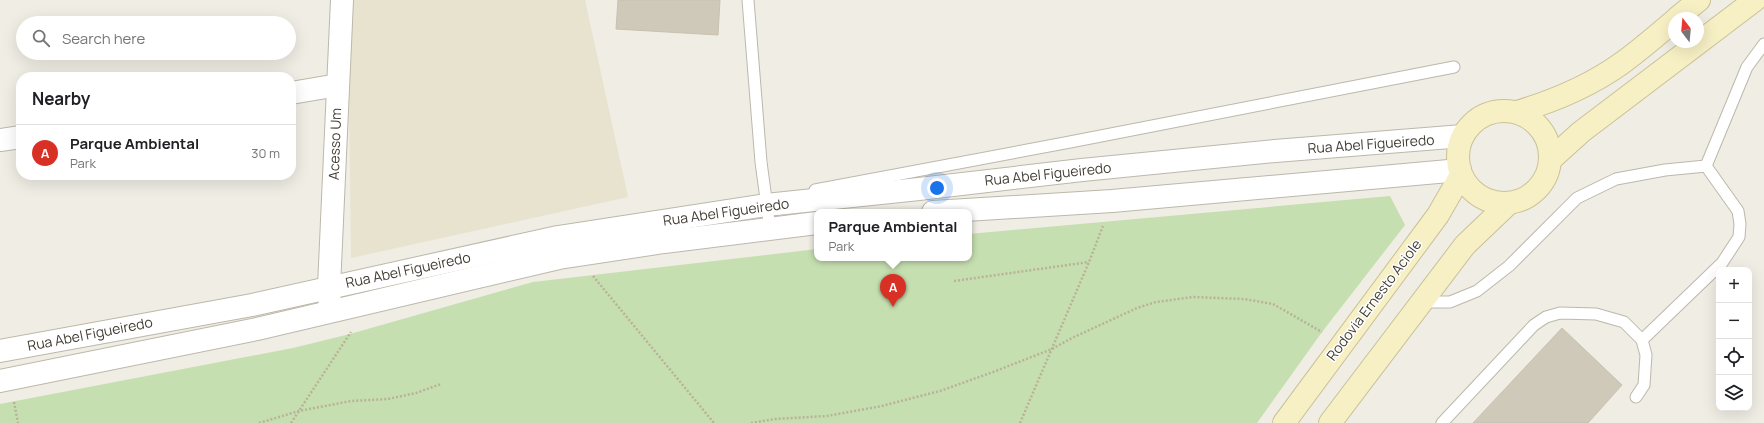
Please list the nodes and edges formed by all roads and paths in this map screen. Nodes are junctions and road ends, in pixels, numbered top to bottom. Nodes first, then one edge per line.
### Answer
1 (342, 0) edge
2 (748, 0) edge
3 (1700, 0) edge
4 (1755, 0) edge
5 (1685, 12) edge
6 (1668, 26) edge
7 (1764, 44) edge
8 (1454, 67) dead end
9 (338, 86) junction
10 (296, 92) edge
11 (1517, 112) junction
12 (1462, 136) junction
13 (16, 138) edge
14 (0, 140) edge
15 (1550, 160) junction
16 (1706, 166) junction
17 (1460, 172) junction
18 (1112, 201) junction
19 (766, 202) junction
20 (1509, 203) junction
21 (972, 210) edge
22 (814, 223) edge
23 (770, 229) junction
24 (576, 256) junction
25 (1089, 262) junction
26 (954, 281) dead end
27 (329, 287) junction
28 (1421, 302) junction
29 (359, 305) junction
30 (330, 311) junction
31 (1322, 332) dead end
32 (1642, 340) junction
33 (1052, 349) junction
34 (0, 351) edge
35 (0, 381) edge
36 (441, 384) dead end
37 (1636, 396) dead end
38 (299, 411) junction
39 (259, 423) edge
40 (291, 423) edge
41 (714, 423) edge
42 (751, 423) edge
43 (1020, 423) edge
44 (1284, 423) edge
45 (1330, 423) edge
46 (1442, 423) edge

1 - 9 street, Acesso Um
2 - 19 lane
3 - 5 main road
4 - 15 main road
6 - 11 main road
7 - 16 lane
8 - 19 lane
9 - 10 street
9 - 27 street, Acesso Um
11 - 12 main road
11 - 15 main road
12 - 17 main road
12 - 19 street, Rua Abel Figueiredo
13 - 14 street
15 - 20 main road
16 - 28 lane
16 - 32 lane
17 - 18 street, Rua Abel Figueiredo
17 - 20 main road
17 - 44 main road, Rodovia Ernesto Aciole
18 - 21 street, Rua Abel Figueiredo
18 - 25 path
19 - 23 lane
19 - 27 street, Rua Abel Figueiredo
20 - 28 main road
22 - 23 street, Rua Abel Figueiredo
23 - 24 street, Rua Abel Figueiredo
24 - 29 street, Rua Abel Figueiredo
24 - 41 path
25 - 26 path
25 - 33 path
27 - 30 street, Acesso Um
27 - 34 street, Rua Abel Figueiredo
28 - 45 main road
29 - 30 street, Rua Abel Figueiredo
29 - 38 path
30 - 35 street, Rua Abel Figueiredo
31 - 33 path
32 - 37 lane
32 - 46 lane
33 - 42 path
33 - 43 path
36 - 38 path
38 - 39 path
38 - 40 path

